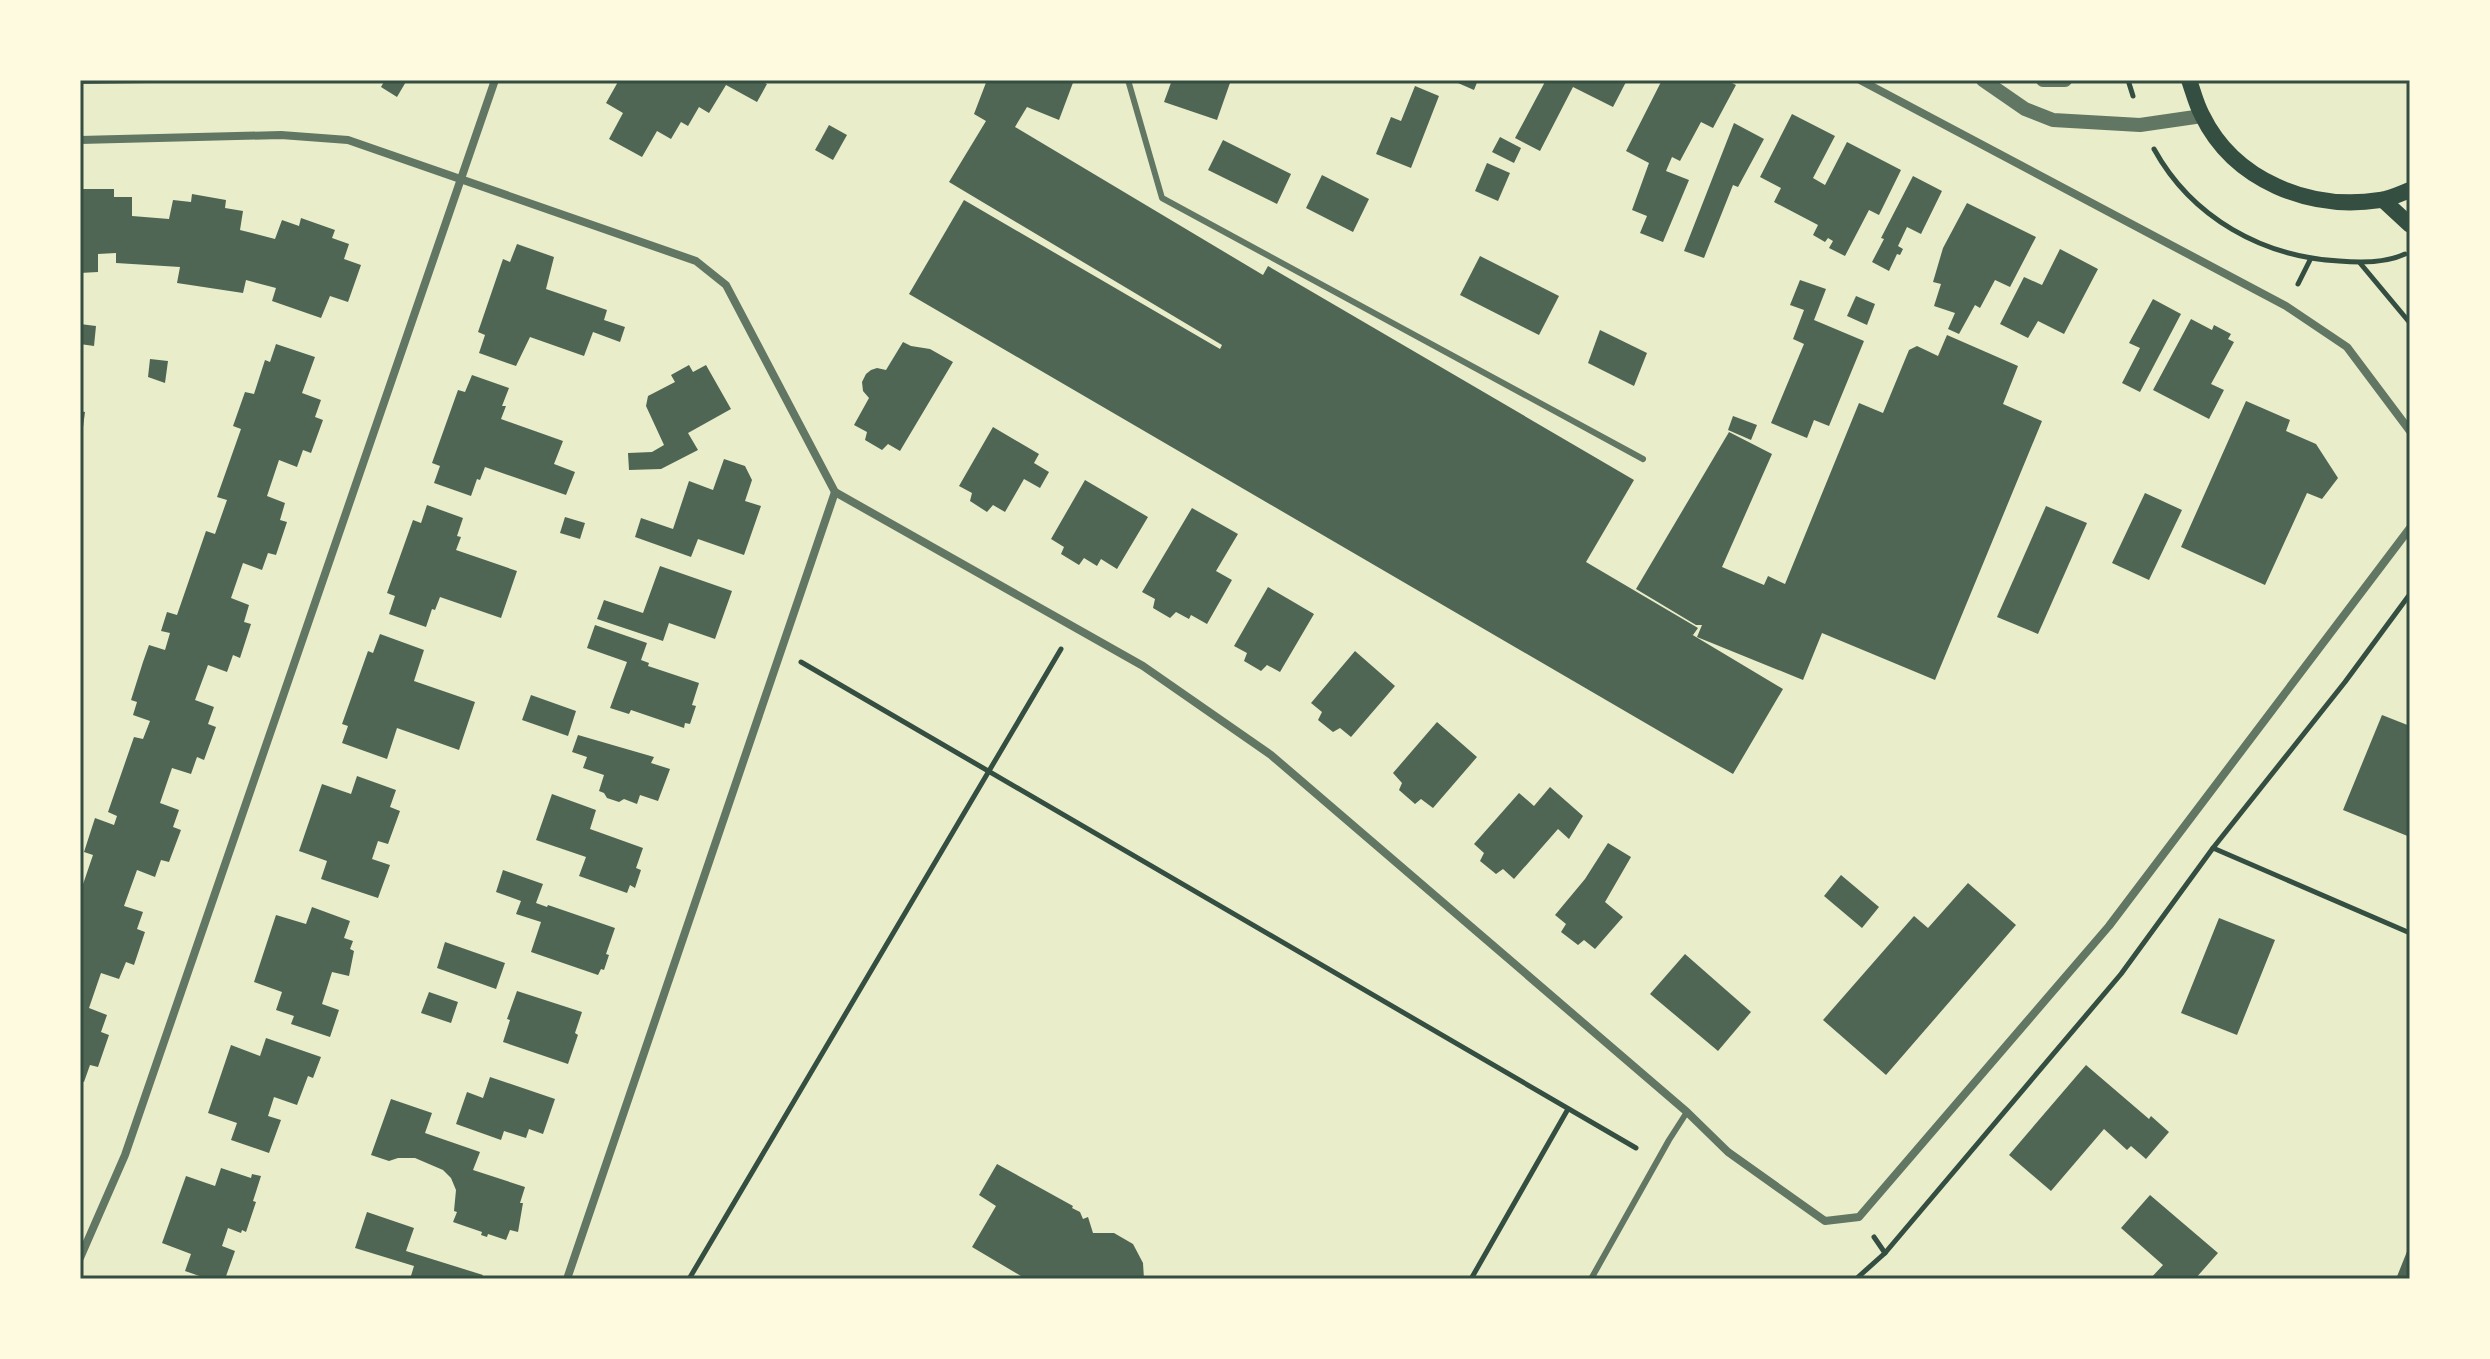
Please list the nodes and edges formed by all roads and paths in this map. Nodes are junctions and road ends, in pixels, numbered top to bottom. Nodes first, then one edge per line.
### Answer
1 (495, 80) edge
2 (1128, 80) edge
3 (1860, 80) edge
4 (1983, 80) edge
5 (2043, 80) edge
6 (2065, 80) edge
7 (2128, 80) edge
8 (2189, 80) edge
9 (2202, 116) junction
10 (2140, 125) junction
11 (80, 140) edge
12 (461, 179) junction
13 (2410, 190) edge
14 (2383, 200) junction
15 (2410, 225) edge
16 (2410, 252) edge
17 (2360, 263) junction
18 (2410, 323) edge
19 (2410, 431) edge
20 (1643, 459) dead end
21 (835, 492) junction
22 (2410, 528) edge
23 (2410, 594) edge
24 (1073, 627) junction
25 (781, 650) junction
26 (989, 771) junction
27 (2213, 848) junction
28 (2410, 933) edge
29 (1568, 1109) junction
30 (1687, 1112) junction
31 (1658, 1161) junction
32 (80, 1258) edge
33 (567, 1279) edge
34 (689, 1279) edge
35 (1471, 1279) edge
36 (1591, 1279) edge
37 (1856, 1279) edge

1 - 12 street
2 - 20 lane
3 - 19 street
4 - 10 street
5 - 6 street
7 - 10 path
8 - 9 main road
9 - 10 street
9 - 14 main road
10 - 17 path
11 - 12 street
12 - 21 street
12 - 32 street
13 - 14 main road
14 - 15 main road
16 - 17 path
17 - 18 path
21 - 24 street
21 - 25 street
22 - 30 street
23 - 27 path
24 - 26 path
24 - 30 street
25 - 26 path
25 - 33 street
26 - 29 path
26 - 34 path
27 - 28 path
27 - 37 path
29 - 31 path
29 - 35 path
30 - 31 lane
31 - 36 lane

